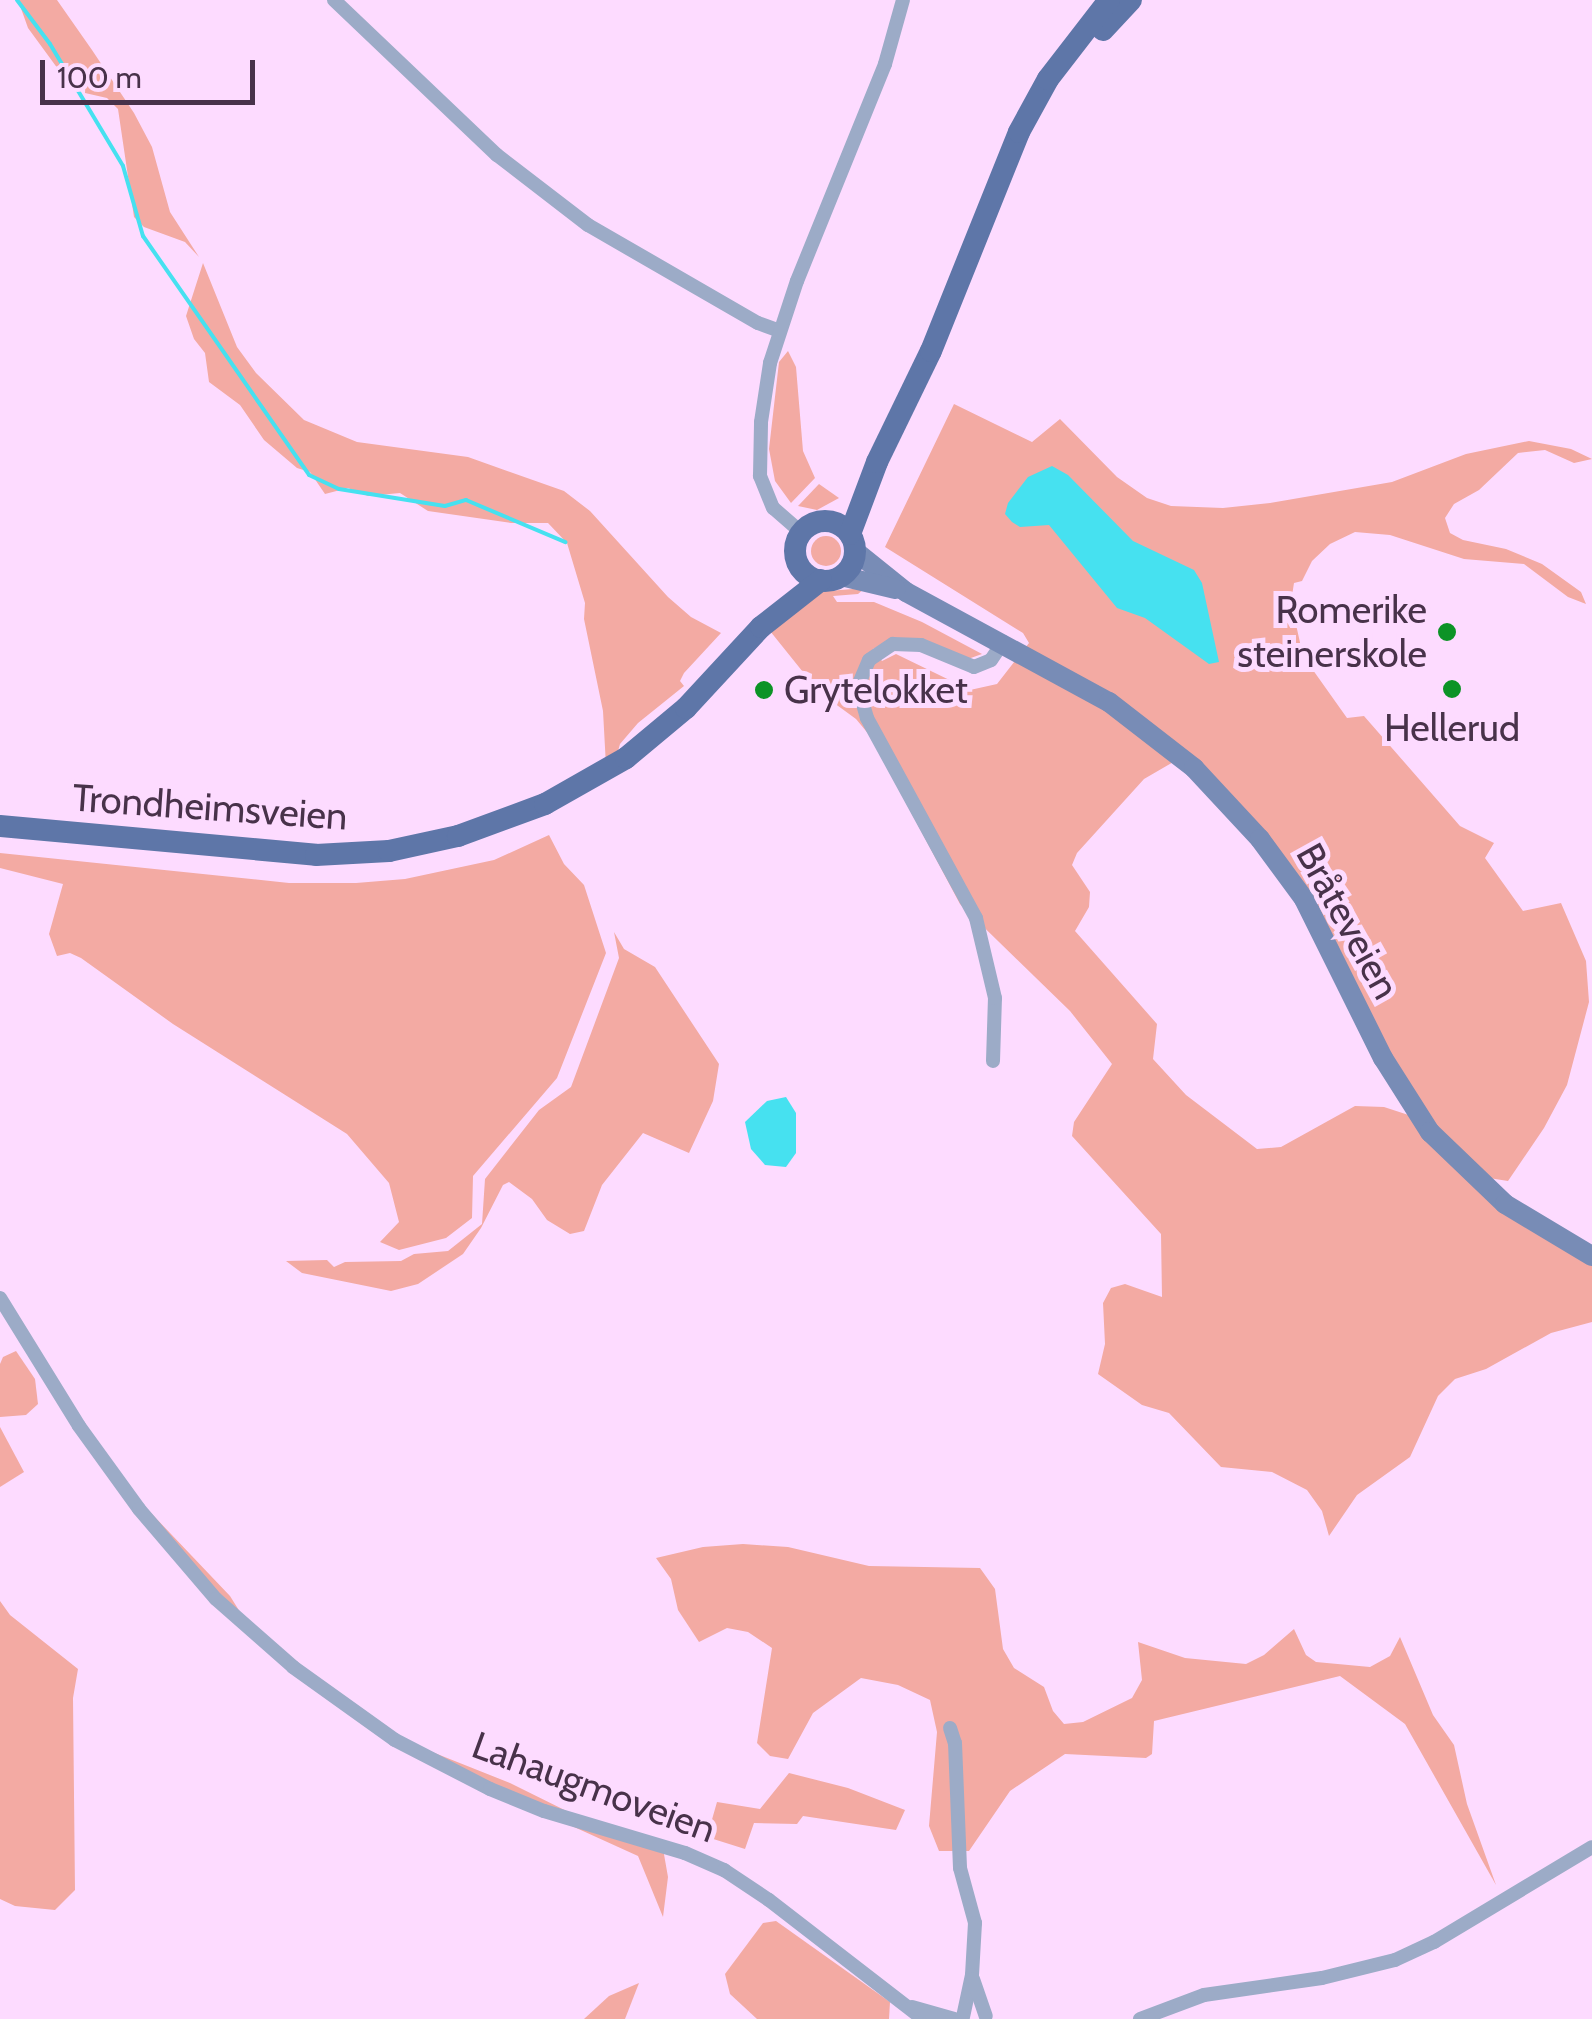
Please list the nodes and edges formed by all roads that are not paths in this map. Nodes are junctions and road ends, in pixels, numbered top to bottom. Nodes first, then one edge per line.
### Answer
1 (334, 0) edge
2 (903, 0) edge
3 (1110, 0) edge
4 (1132, 0) edge
5 (1000, 186) junction
6 (780, 331) junction
7 (876, 462) junction
8 (830, 522) junction
9 (802, 533) junction
10 (853, 542) junction
11 (798, 562) junction
12 (831, 578) junction
13 (906, 592) junction
14 (761, 627) junction
15 (1003, 642) junction
16 (0, 826) edge
17 (994, 1061) dead end
18 (1592, 1256) edge
19 (0, 1298) edge
20 (950, 1728) dead end
21 (1592, 1847) edge
22 (972, 1976) junction
23 (911, 2007) junction
24 (959, 2018) edge
25 (988, 2018) edge
26 (923, 2019) edge
27 (1140, 2019) edge

1 - 6 street
2 - 6 street
3 - 5 main road
4 - 5 main road
5 - 7 main road
6 - 9 street
7 - 8 main road
7 - 10 main road
8 - 9 main road
8 - 10 main road
9 - 11 main road
10 - 12 main road
10 - 13 main road, Bråteveien
11 - 12 main road
11 - 14 main road, Trondheimsveien
12 - 13 main road, Bråteveien
12 - 14 main road, Trondheimsveien
13 - 15 main road, Bråteveien
14 - 16 main road, Trondheimsveien
15 - 17 street
15 - 18 main road, Bråteveien
19 - 23 street, Lahaugmoveien
20 - 22 street
21 - 27 street
22 - 24 street
22 - 25 street
23 - 24 street, Lahaugmoveien
23 - 26 street, Lahaugmoveien
24 - 25 street, Lahaugmoveien

